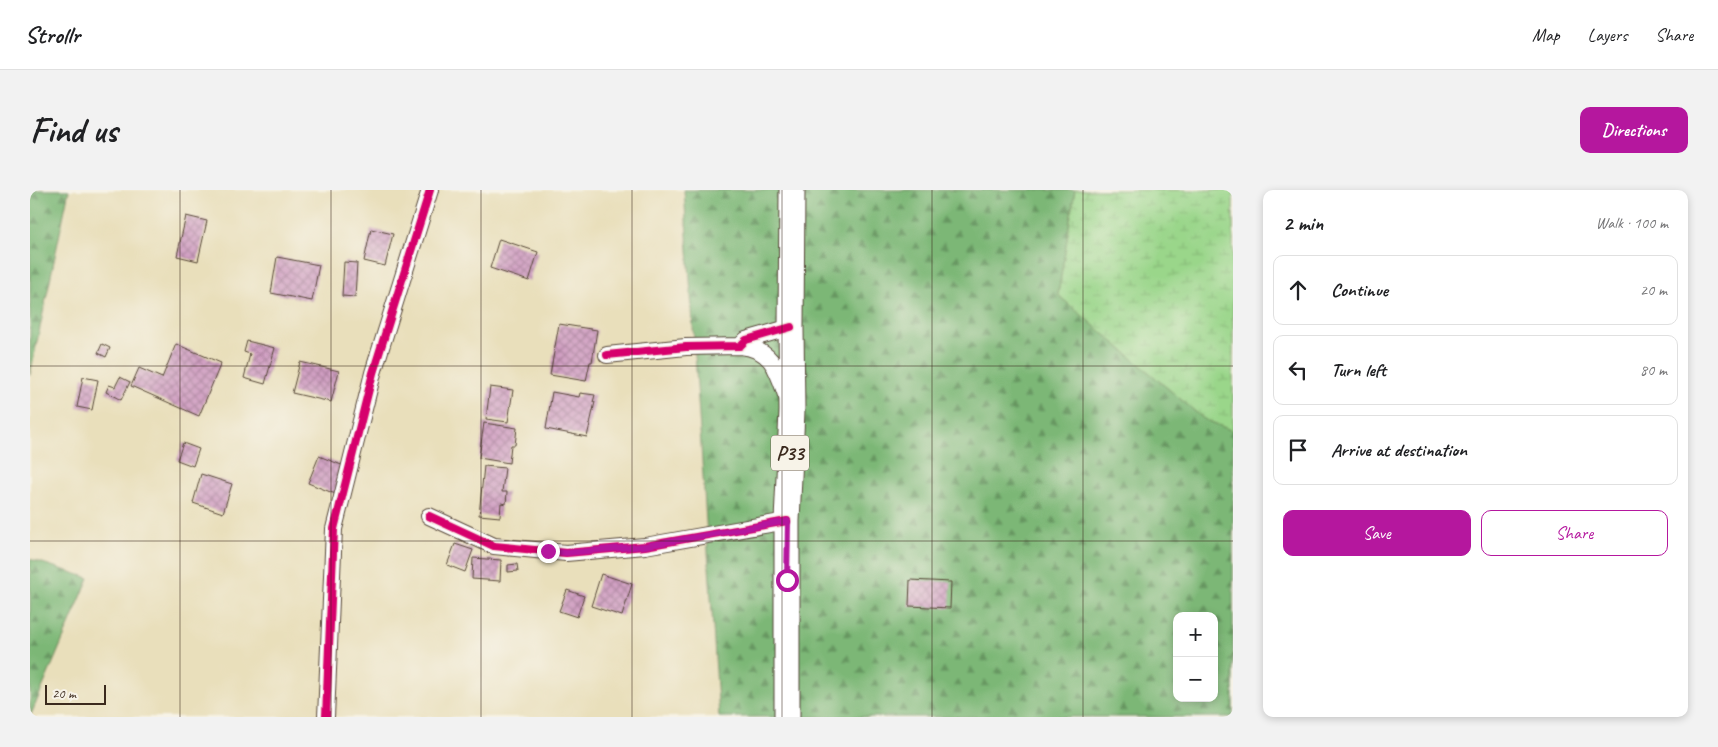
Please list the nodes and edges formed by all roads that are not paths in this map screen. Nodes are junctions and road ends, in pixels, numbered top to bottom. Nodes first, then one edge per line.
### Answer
1 (430, 190) edge
2 (792, 190) edge
3 (790, 326) junction
4 (740, 346) junction
5 (607, 355) dead end
6 (792, 411) junction
7 (429, 516) dead end
8 (788, 521) junction
9 (326, 717) edge
10 (787, 717) edge

1 - 9 street
2 - 3 main road, P33
3 - 4 street
3 - 6 main road, P33
4 - 5 street
4 - 6 street
6 - 8 main road, P33
7 - 8 street
8 - 10 main road, P33

